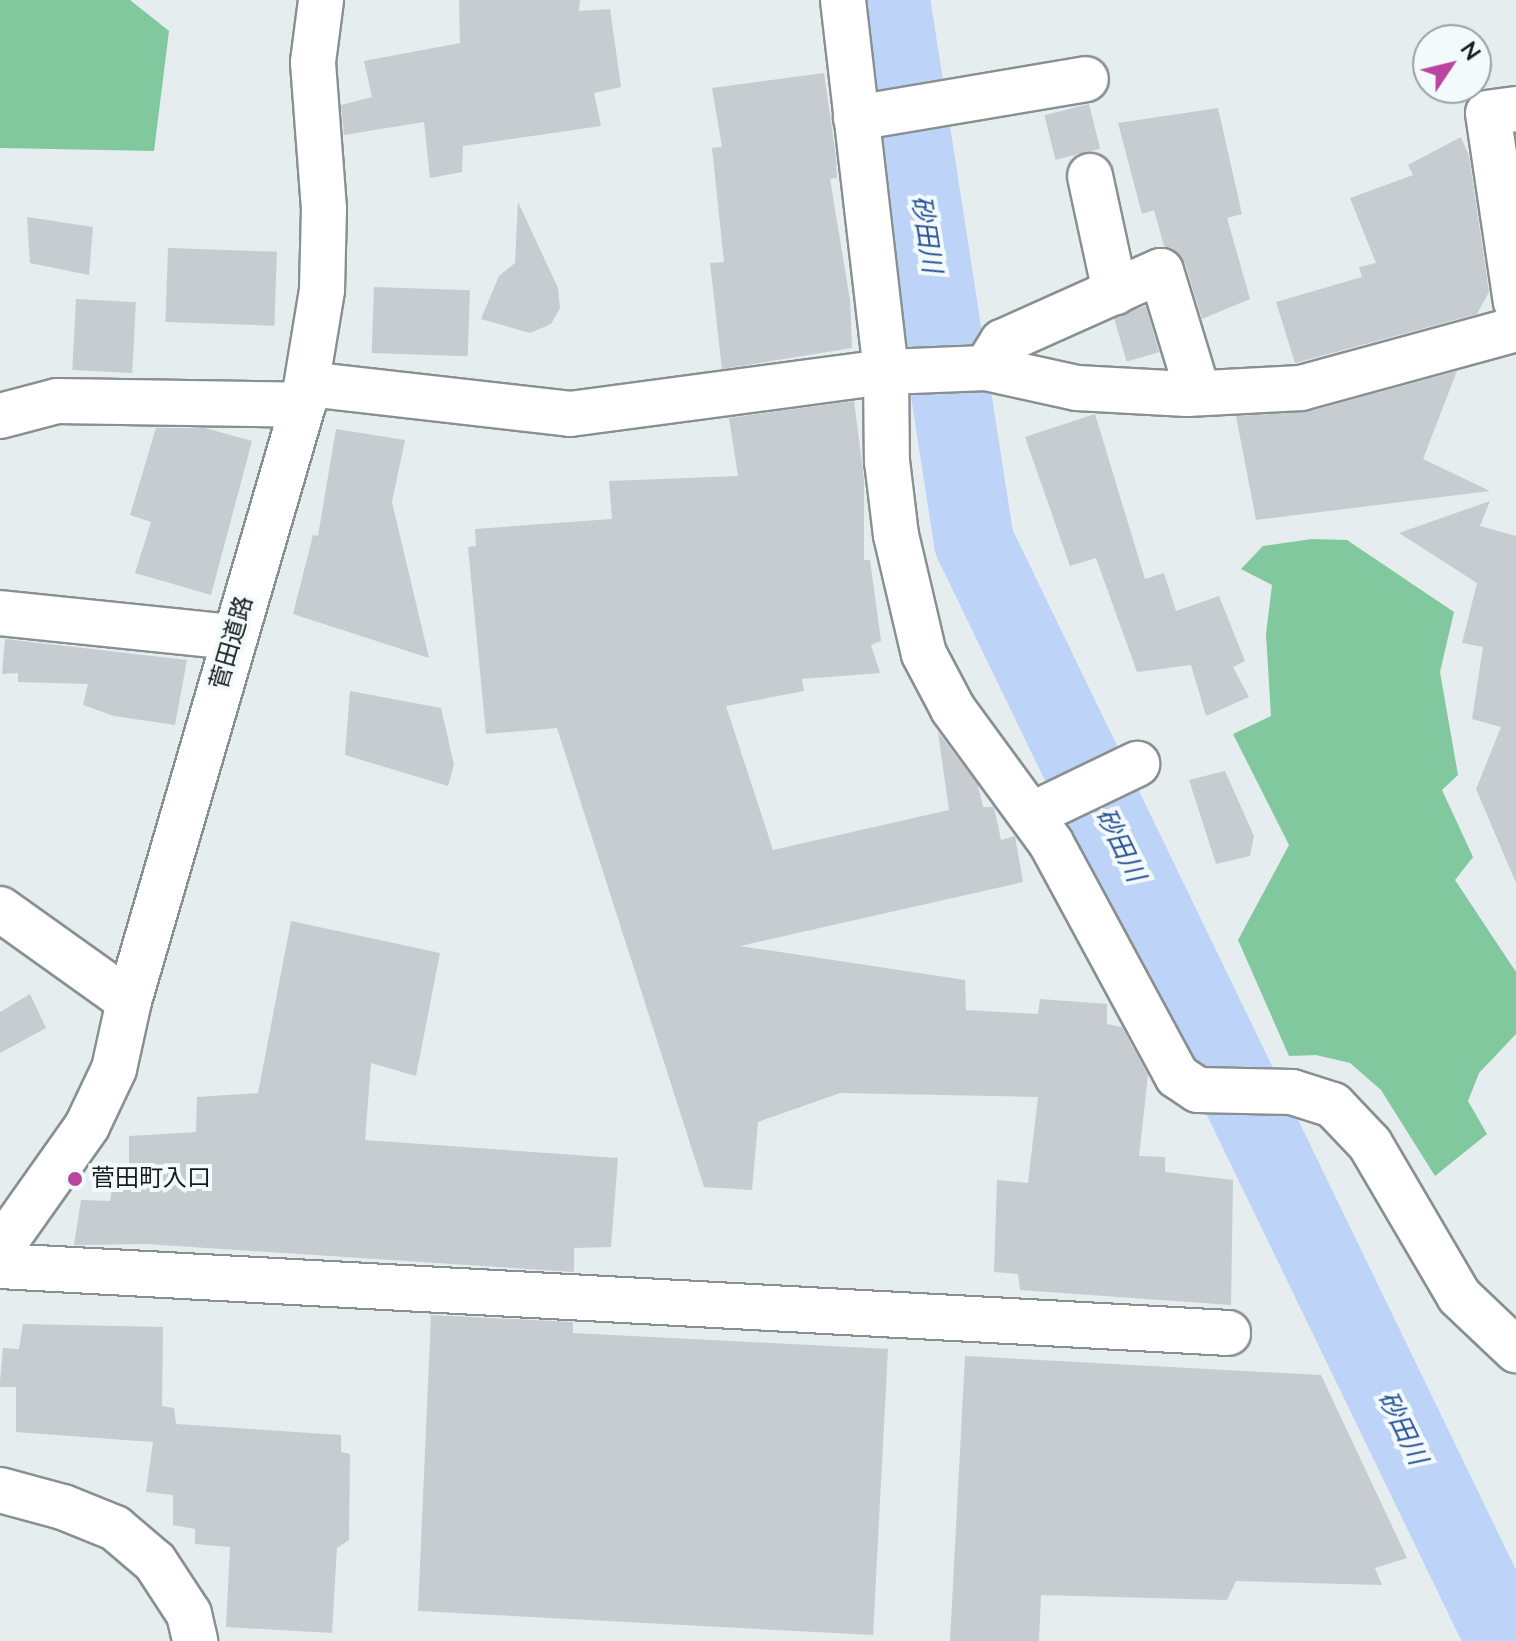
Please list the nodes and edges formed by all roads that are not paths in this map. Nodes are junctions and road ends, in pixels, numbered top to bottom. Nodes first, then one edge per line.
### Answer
1 (321, 0) edge
2 (843, 0) edge
3 (1086, 79) dead end
4 (1516, 109) edge
5 (856, 118) junction
6 (1090, 176) dead end
7 (1115, 292) junction
8 (1516, 302) edge
9 (1516, 329) edge
10 (986, 368) junction
11 (902, 372) junction
12 (1198, 393) junction
13 (306, 395) junction
14 (0, 416) edge
15 (0, 613) edge
16 (233, 637) junction
17 (1137, 764) dead end
18 (1045, 808) junction
19 (0, 909) edge
20 (129, 1001) junction
21 (0, 1249) edge
22 (0, 1266) edge
23 (1228, 1333) dead end
24 (1516, 1350) edge
25 (0, 1490) edge
26 (195, 1641) edge

1 - 13 street, 菅田道路
2 - 5 street
3 - 5 street
4 - 8 street
5 - 11 street
6 - 7 street
7 - 10 street
7 - 12 street
9 - 12 street
10 - 11 street
10 - 12 street
11 - 13 street
11 - 18 street
13 - 14 street
13 - 16 street, 菅田道路
15 - 16 street
16 - 20 street, 菅田道路
17 - 18 street
18 - 24 street
19 - 20 street
20 - 21 street, 菅田道路
22 - 23 street
25 - 26 street

